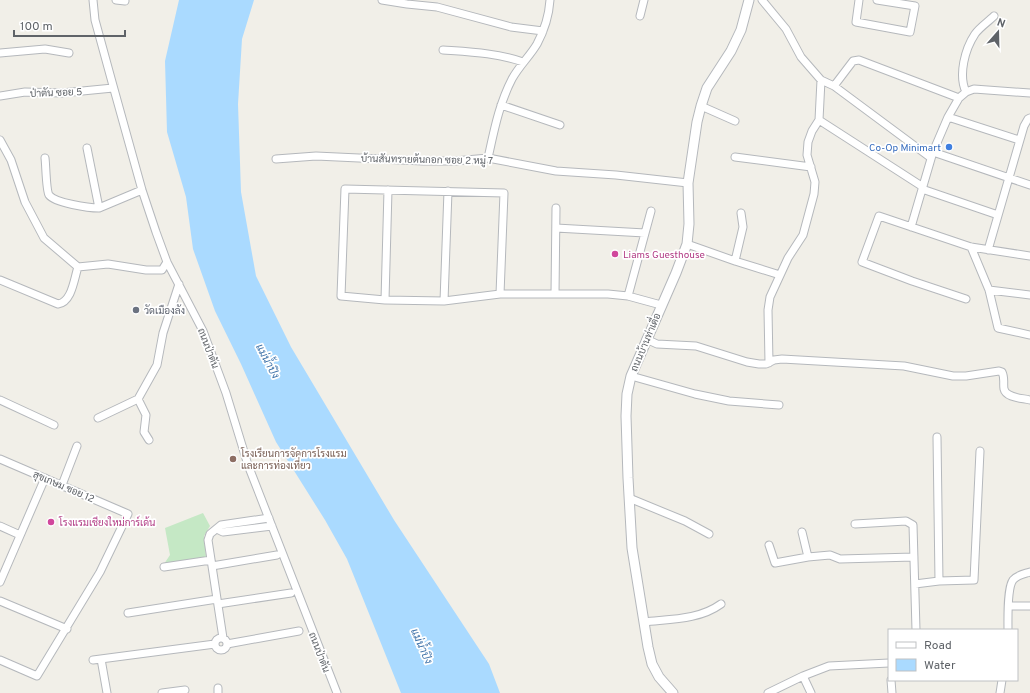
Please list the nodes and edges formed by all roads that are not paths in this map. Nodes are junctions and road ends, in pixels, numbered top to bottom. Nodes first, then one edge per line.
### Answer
1 (93, 0) edge
2 (116, 0) edge
3 (550, 0) edge
4 (644, 0) edge
5 (749, 0) edge
6 (762, 0) edge
7 (859, 0) edge
8 (876, 0) edge
9 (125, 1) edge
10 (386, 1) edge
11 (640, 16) dead end
12 (994, 16) dead end
13 (543, 31) junction
14 (443, 50) dead end
15 (0, 53) edge
16 (69, 53) dead end
17 (523, 62) junction
18 (821, 80) junction
19 (834, 86) junction
20 (113, 88) junction
21 (966, 92) junction
22 (1030, 93) edge
23 (0, 96) edge
24 (959, 98) junction
25 (501, 105) junction
26 (701, 106) junction
27 (948, 117) junction
28 (1030, 118) edge
29 (819, 120) junction
30 (735, 121) dead end
31 (560, 125) dead end
32 (0, 140) edge
33 (1019, 140) junction
34 (87, 148) dead end
35 (932, 155) junction
36 (735, 157) dead end
37 (45, 158) dead end
38 (488, 158) junction
39 (276, 159) dead end
40 (811, 167) junction
41 (1008, 178) junction
42 (688, 182) junction
43 (1030, 185) edge
44 (922, 188) junction
45 (142, 190) junction
46 (388, 190) junction
47 (448, 191) junction
48 (99, 208) junction
49 (556, 208) dead end
50 (651, 211) dead end
51 (741, 213) dead end
52 (998, 215) junction
53 (911, 227) junction
54 (556, 228) junction
55 (645, 233) junction
56 (686, 244) junction
57 (971, 247) junction
58 (988, 250) junction
59 (1030, 256) edge
60 (735, 261) junction
61 (167, 262) junction
62 (78, 267) junction
63 (780, 274) junction
64 (0, 280) edge
65 (179, 284) junction
66 (989, 290) junction
67 (500, 294) junction
68 (555, 294) junction
69 (1030, 295) edge
70 (628, 296) junction
71 (966, 299) dead end
72 (385, 300) junction
73 (444, 301) junction
74 (661, 305) junction
75 (1030, 335) edge
76 (646, 339) junction
77 (769, 362) junction
78 (630, 376) junction
79 (138, 399) junction
80 (0, 400) edge
81 (1030, 400) edge
82 (779, 406) dead end
83 (98, 418) dead end
84 (54, 425) dead end
85 (937, 437) dead end
86 (149, 440) dead end
87 (78, 446) dead end
88 (980, 451) dead end
89 (0, 459) edge
90 (45, 478) junction
91 (62, 485) junction
92 (629, 498) junction
93 (269, 518) junction
94 (854, 524) dead end
95 (0, 526) edge
96 (272, 526) junction
97 (217, 529) junction
98 (802, 532) dead end
99 (709, 534) dead end
100 (20, 535) junction
101 (769, 544) dead end
102 (277, 555) dead end
103 (808, 557) junction
104 (914, 557) junction
105 (211, 563) junction
106 (164, 567) dead end
107 (1030, 572) edge
108 (939, 581) junction
109 (0, 582) edge
110 (915, 584) junction
111 (291, 593) dead end
112 (0, 601) edge
113 (217, 602) junction
114 (721, 604) dead end
115 (1009, 606) junction
116 (1030, 606) edge
117 (128, 613) dead end
118 (644, 622) junction
119 (67, 629) junction
120 (916, 629) edge
121 (1008, 629) edge
122 (299, 631) dead end
123 (225, 641) junction
124 (215, 644) junction
125 (101, 659) junction
126 (0, 660) edge
127 (93, 660) dead end
128 (888, 663) edge
129 (803, 676) junction
130 (891, 681) edge
131 (1002, 681) edge
132 (184, 690) dead end
133 (107, 693) edge
134 (162, 693) edge
135 (337, 693) edge
136 (673, 693) edge
137 (768, 693) edge
138 (811, 693) edge
139 (892, 693) edge
140 (1000, 693) edge

1 - 20 street, ถนนป่าตัน
2 - 9 street
3 - 13 street
4 - 11 street
5 - 26 street, ถนนบ้านท่าเดื่อ
6 - 18 street
7 - 8 street
10 - 13 street
12 - 21 street
13 - 17 street
14 - 17 street
15 - 16 street
17 - 25 street
18 - 19 street
18 - 29 street
19 - 24 street
19 - 35 street
20 - 23 street, ป่าตัน ซอย 5
20 - 45 street, ถนนป่าตัน
21 - 22 street
21 - 24 street
24 - 27 street
25 - 31 street
25 - 38 street
26 - 30 street
26 - 42 street, ถนนบ้านท่าเดื่อ
27 - 33 street
27 - 35 street
28 - 33 street
29 - 40 street
29 - 44 street
32 - 62 street
33 - 41 street
34 - 48 street
35 - 41 street
35 - 44 street
36 - 40 street
37 - 48 street
38 - 39 street, บ้านสันทรายต้นกอก ซอย 2 หมู่ 7
38 - 42 street, บ้านสันทรายต้นกอก ซอย 2 หมู่ 7
40 - 63 street
41 - 43 street
41 - 52 street
42 - 56 street, ถนนบ้านท่าเดื่อ
44 - 52 street
44 - 53 street
45 - 48 street
45 - 61 street, ถนนป่าตัน
46 - 47 street
46 - 72 street
46 - 72 street
47 - 67 street
47 - 73 street
49 - 54 street
50 - 55 street
51 - 60 street
52 - 58 street
53 - 57 street
53 - 71 street
54 - 55 street
54 - 68 street
55 - 70 street
56 - 60 street
56 - 74 street, ถนนบ้านท่าเดื่อ
57 - 58 street
57 - 66 street
58 - 59 street
60 - 63 street
61 - 62 street
61 - 65 street, ถนนป่าตัน
62 - 64 street
63 - 77 street
65 - 79 street
65 - 93 street, ถนนป่าตัน
66 - 69 street
66 - 75 street
67 - 68 street
67 - 73 street
68 - 70 street
70 - 74 street
72 - 73 street
74 - 76 street, ถนนบ้านท่าเดื่อ
76 - 77 street
76 - 78 street, ถนนบ้านท่าเดื่อ
77 - 81 street
78 - 82 street
78 - 92 street, ถนนบ้านท่าเดื่อ
79 - 83 street
79 - 86 street
80 - 84 street
85 - 108 street
87 - 91 street
88 - 108 street
89 - 90 street, สุขเกษม ซอย 12
90 - 91 street, สุขเกษม ซอย 12
90 - 100 street
91 - 119 street, สุขเกษม ซอย 12
92 - 99 street
92 - 118 street, ถนนบ้านท่าเดื่อ
93 - 96 street, ถนนป่าตัน
93 - 97 street
94 - 104 street
95 - 100 street
96 - 97 street
96 - 135 street, ถนนป่าตัน
97 - 105 street
98 - 103 street
100 - 109 street
101 - 103 street
102 - 105 street
103 - 104 street
104 - 110 street
105 - 106 street
105 - 113 street
107 - 115 street
108 - 110 street
110 - 120 street
111 - 113 street
112 - 119 street
113 - 117 street
113 - 123 street
114 - 118 street
115 - 116 street
115 - 121 street
118 - 136 street, ถนนบ้านท่าเดื่อ
119 - 126 street
122 - 123 street
123 - 124 street
123 - 124 street
124 - 125 street
125 - 127 street
125 - 133 street
128 - 129 street
129 - 137 street
129 - 138 street
130 - 139 street
131 - 140 street
132 - 134 street

